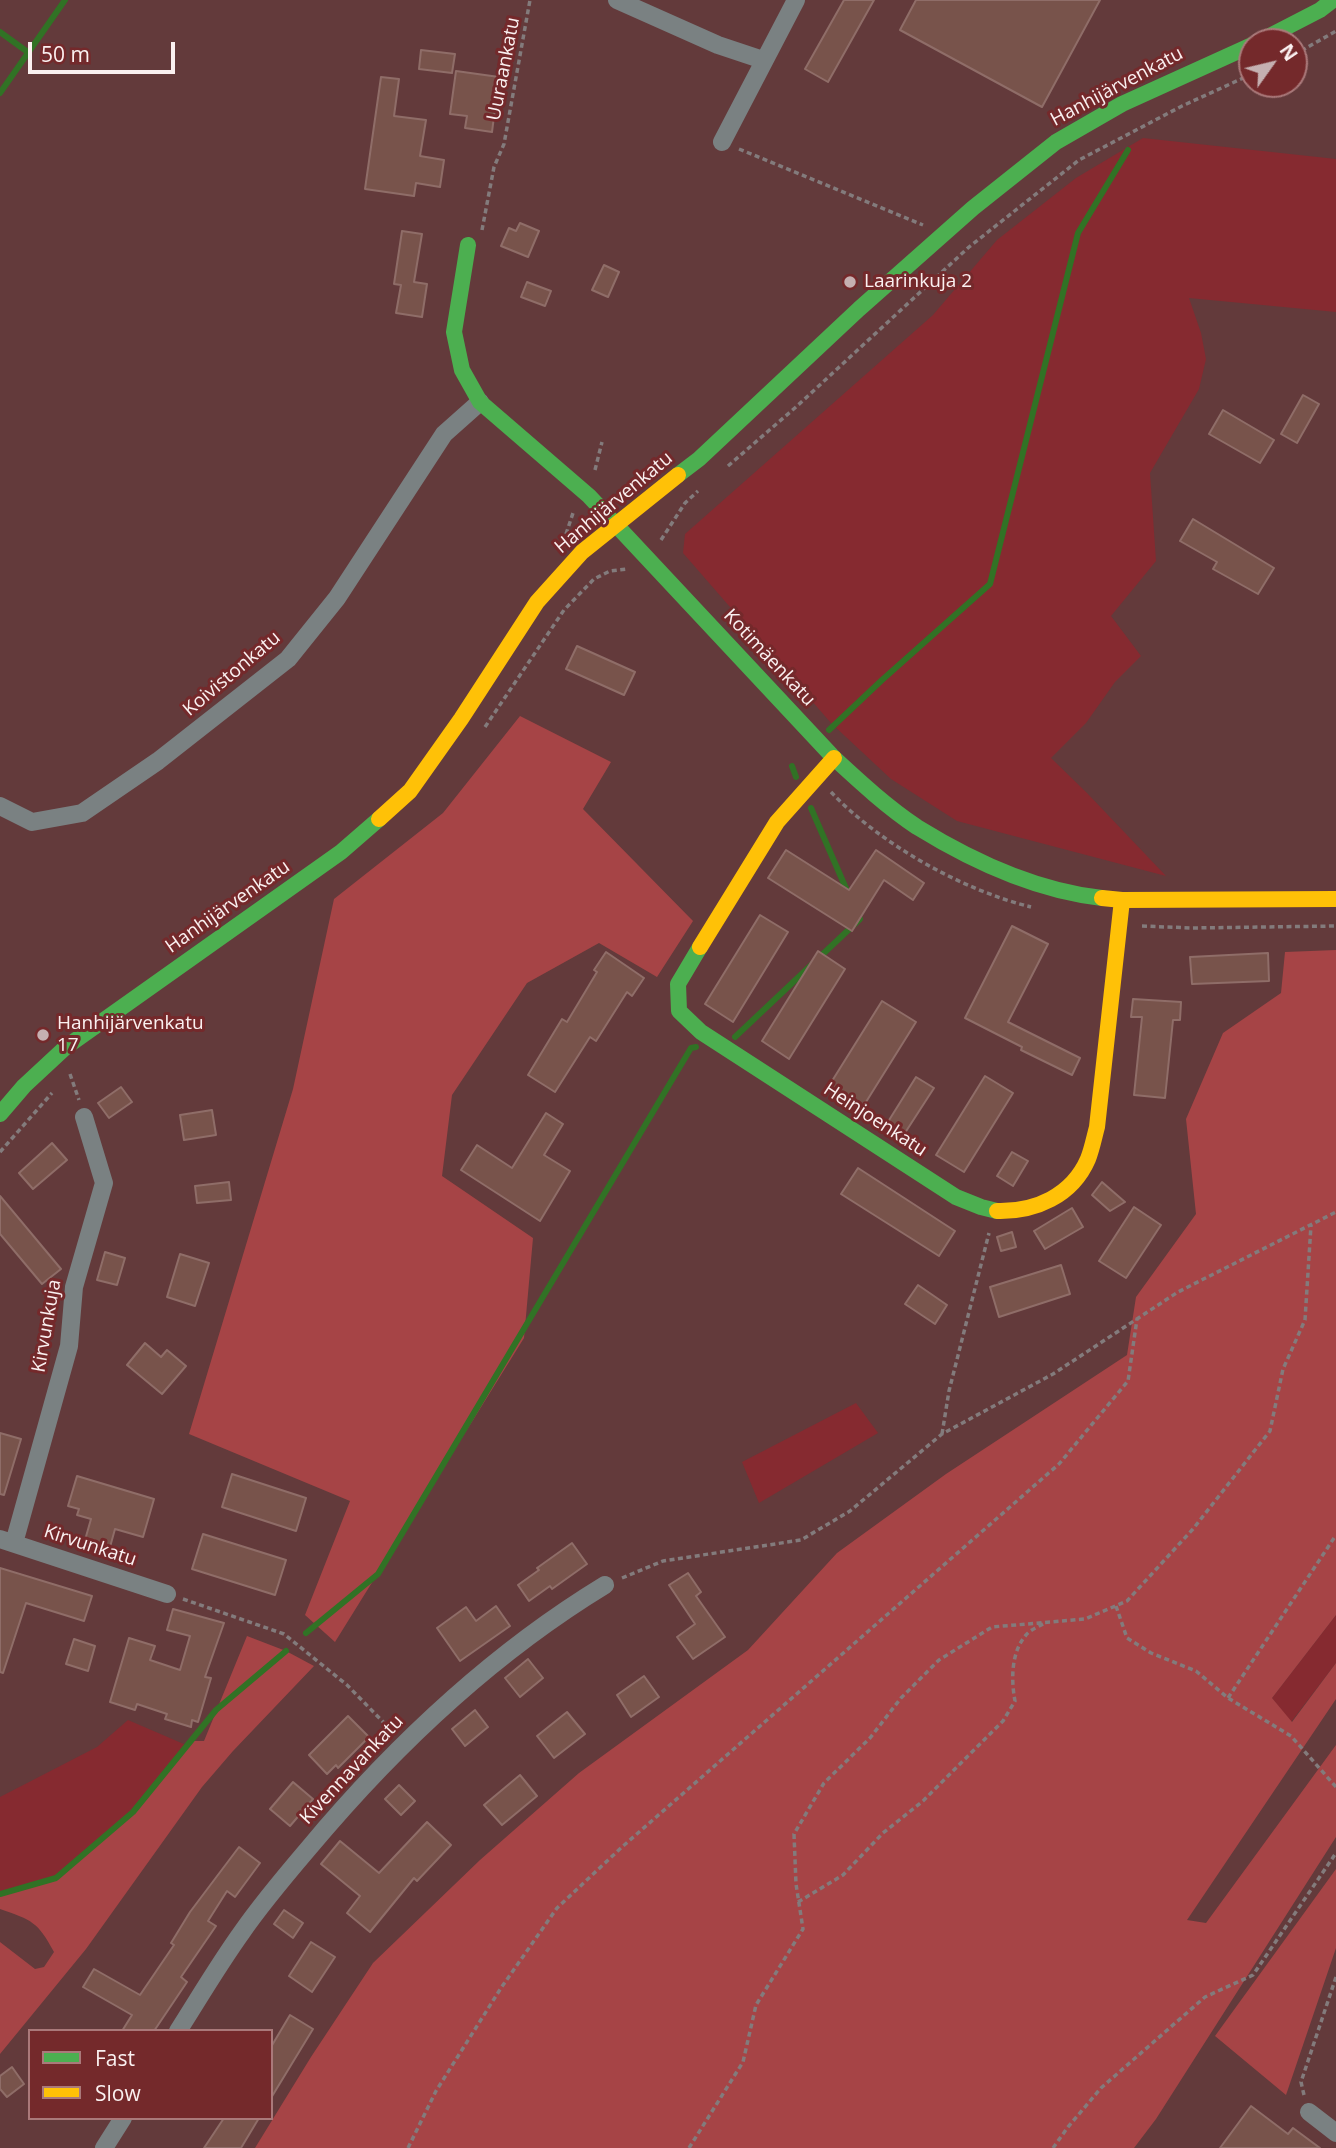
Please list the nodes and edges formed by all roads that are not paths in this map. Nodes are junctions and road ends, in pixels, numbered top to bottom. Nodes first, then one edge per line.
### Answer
1 (617, 0) edge
2 (796, 0) edge
3 (1333, 0) edge
4 (1285, 28) edge
5 (1238, 51) edge
6 (763, 60) junction
7 (722, 142) road end
8 (468, 245) road end
9 (480, 402) junction
10 (617, 525) junction
11 (834, 758) junction
12 (0, 806) edge
13 (1336, 899) edge
14 (1122, 900) junction
15 (0, 1114) edge
16 (84, 1117) road end
17 (7, 1541) edge
18 (605, 1585) road end
19 (167, 1594) road end
20 (179, 2029) edge
21 (1309, 2112) road end
22 (122, 2120) edge
23 (1336, 2133) edge
24 (104, 2148) edge

1 - 6 street
2 - 6 street
3 - 4 street
5 - 10 street, Hanhijärvenkatu
6 - 7 street
8 - 9 street, Kotimäenkatu
9 - 10 street, Kotimäenkatu
9 - 12 street, Koivistonkatu
10 - 11 street, Kotimäenkatu
10 - 15 street, Hanhijärvenkatu
11 - 14 street, Kotimäenkatu
11 - 14 street, Heinjoenkatu
13 - 14 street, Kotimäenkatu
16 - 17 street, Kirvunkuja
17 - 19 street, Kirvunkatu
18 - 20 street, Kivennavankatu
21 - 23 street
22 - 24 street

